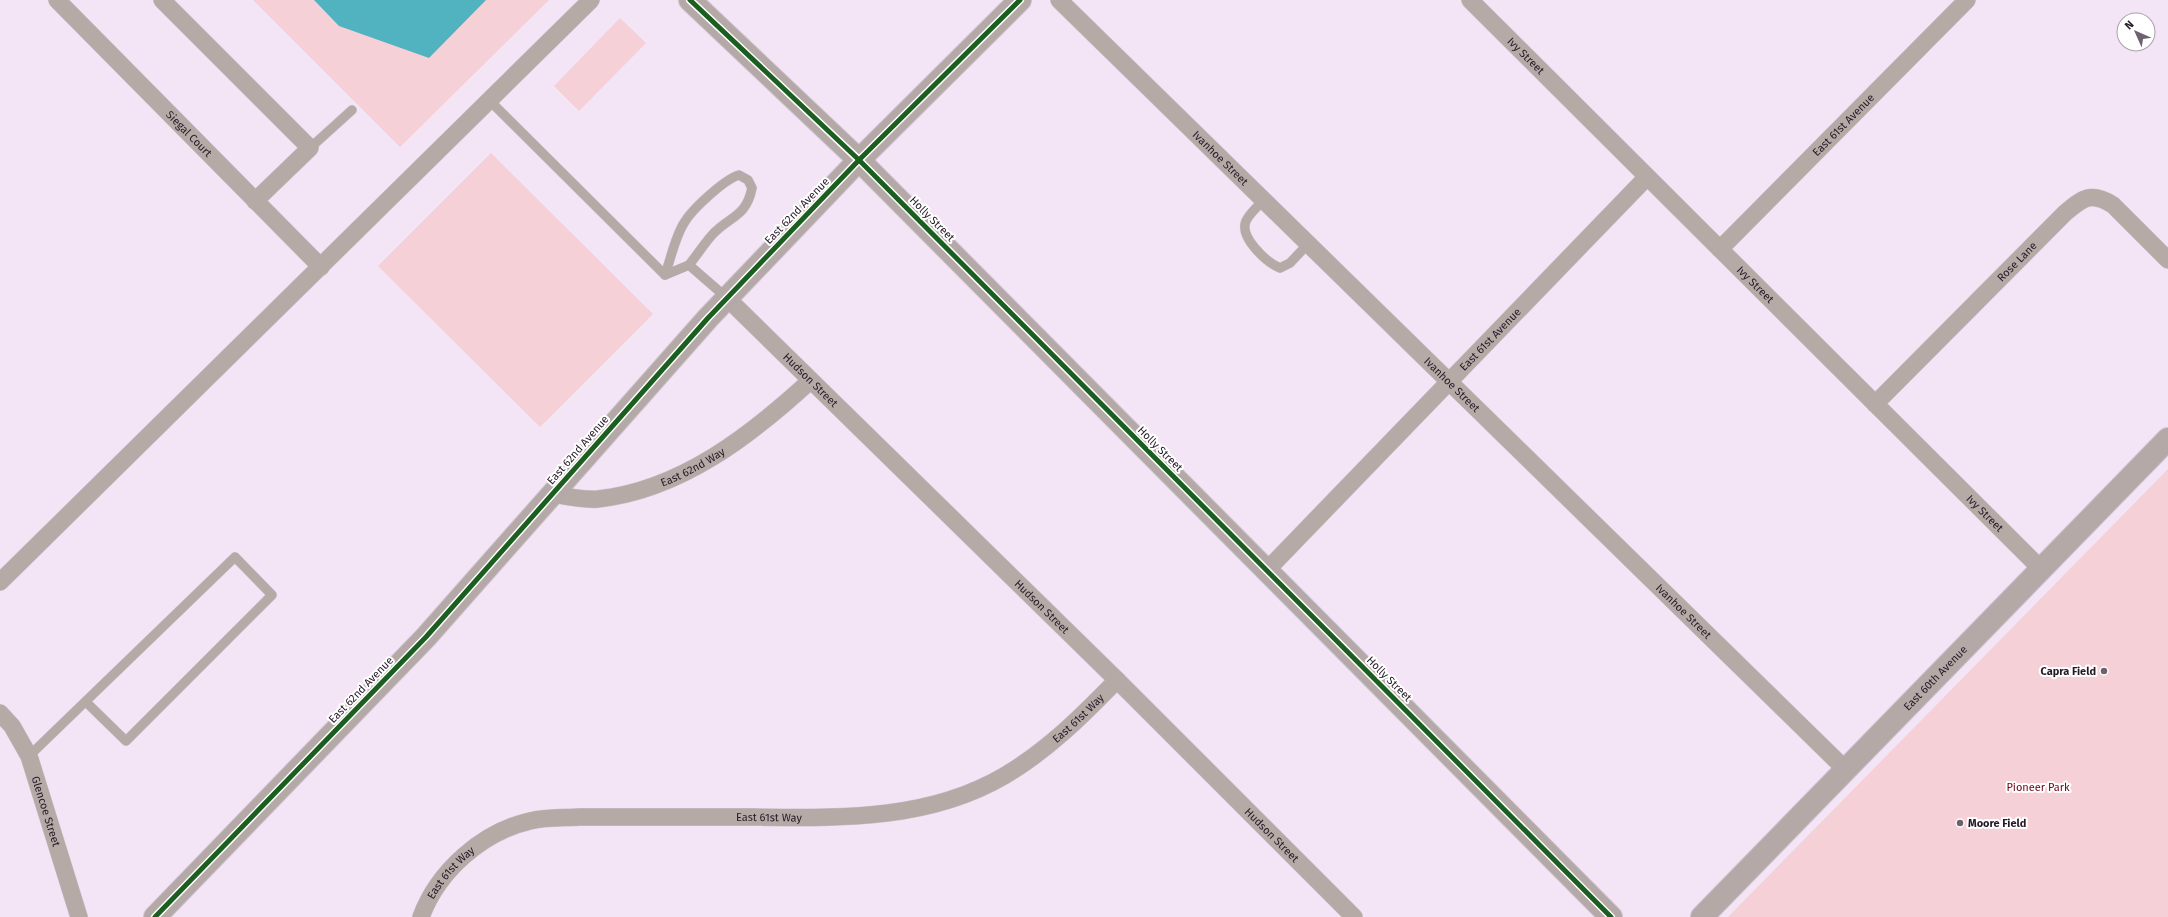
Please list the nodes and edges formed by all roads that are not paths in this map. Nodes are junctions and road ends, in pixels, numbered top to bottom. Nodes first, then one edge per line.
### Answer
1 (57, 0) edge
2 (162, 0) edge
3 (591, 0) edge
4 (690, 0) edge
5 (1020, 0) edge
6 (1059, 0) edge
7 (1470, 0) edge
8 (1967, 0) edge
9 (489, 100) junction
10 (352, 110) dead end
11 (310, 148) junction
12 (859, 160) junction
13 (1647, 177) junction
14 (1264, 200) junction
15 (255, 201) junction
16 (1308, 244) junction
17 (1720, 249) junction
18 (2168, 260) edge
19 (689, 265) junction
20 (321, 267) junction
21 (665, 275) junction
22 (727, 298) junction
23 (810, 381) junction
24 (1449, 381) junction
25 (1875, 404) junction
26 (2168, 439) edge
27 (553, 494) junction
28 (2041, 569) junction
29 (1267, 570) junction
30 (0, 582) edge
31 (1117, 680) junction
32 (86, 702) junction
33 (0, 713) edge
34 (29, 756) junction
35 (1846, 770) junction
36 (79, 917) edge
37 (155, 917) edge
38 (421, 917) edge
39 (1354, 917) edge
40 (1612, 917) edge
41 (1702, 917) edge

1 - 15 street, Siegal Court
2 - 11 street
3 - 9 street
4 - 12 street, Holly Street
5 - 12 street, East 62nd Avenue
6 - 14 street, Ivanhoe Street
7 - 13 street, Ivy Street
8 - 17 street, East 61st Avenue
9 - 20 street
9 - 21 lane
10 - 11 lane
11 - 15 street
12 - 22 street, East 62nd Avenue
12 - 29 street, Holly Street
13 - 17 street, Ivy Street
13 - 24 street, East 61st Avenue
14 - 16 street, Ivanhoe Street
14 - 16 lane
15 - 20 street, Siegal Court
16 - 24 street, Ivanhoe Street
17 - 25 street, Ivy Street
18 - 25 street, Rose Lane
19 - 21 lane
19 - 21 lane
19 - 22 lane
20 - 30 street
22 - 23 street, Hudson Street
22 - 27 street, East 62nd Avenue
23 - 27 street, East 62nd Way
23 - 31 street, Hudson Street
24 - 29 street, East 61st Avenue
24 - 35 street, Ivanhoe Street
25 - 28 street, Ivy Street
26 - 28 street, East 60th Avenue
27 - 37 street, East 62nd Avenue
28 - 35 street, East 60th Avenue
29 - 40 street, Holly Street
31 - 38 street, East 61st Way
31 - 39 street, Hudson Street
32 - 32 lane
32 - 34 lane
33 - 34 street, Glencoe Street
34 - 36 street, Glencoe Street
35 - 41 street, East 60th Avenue

